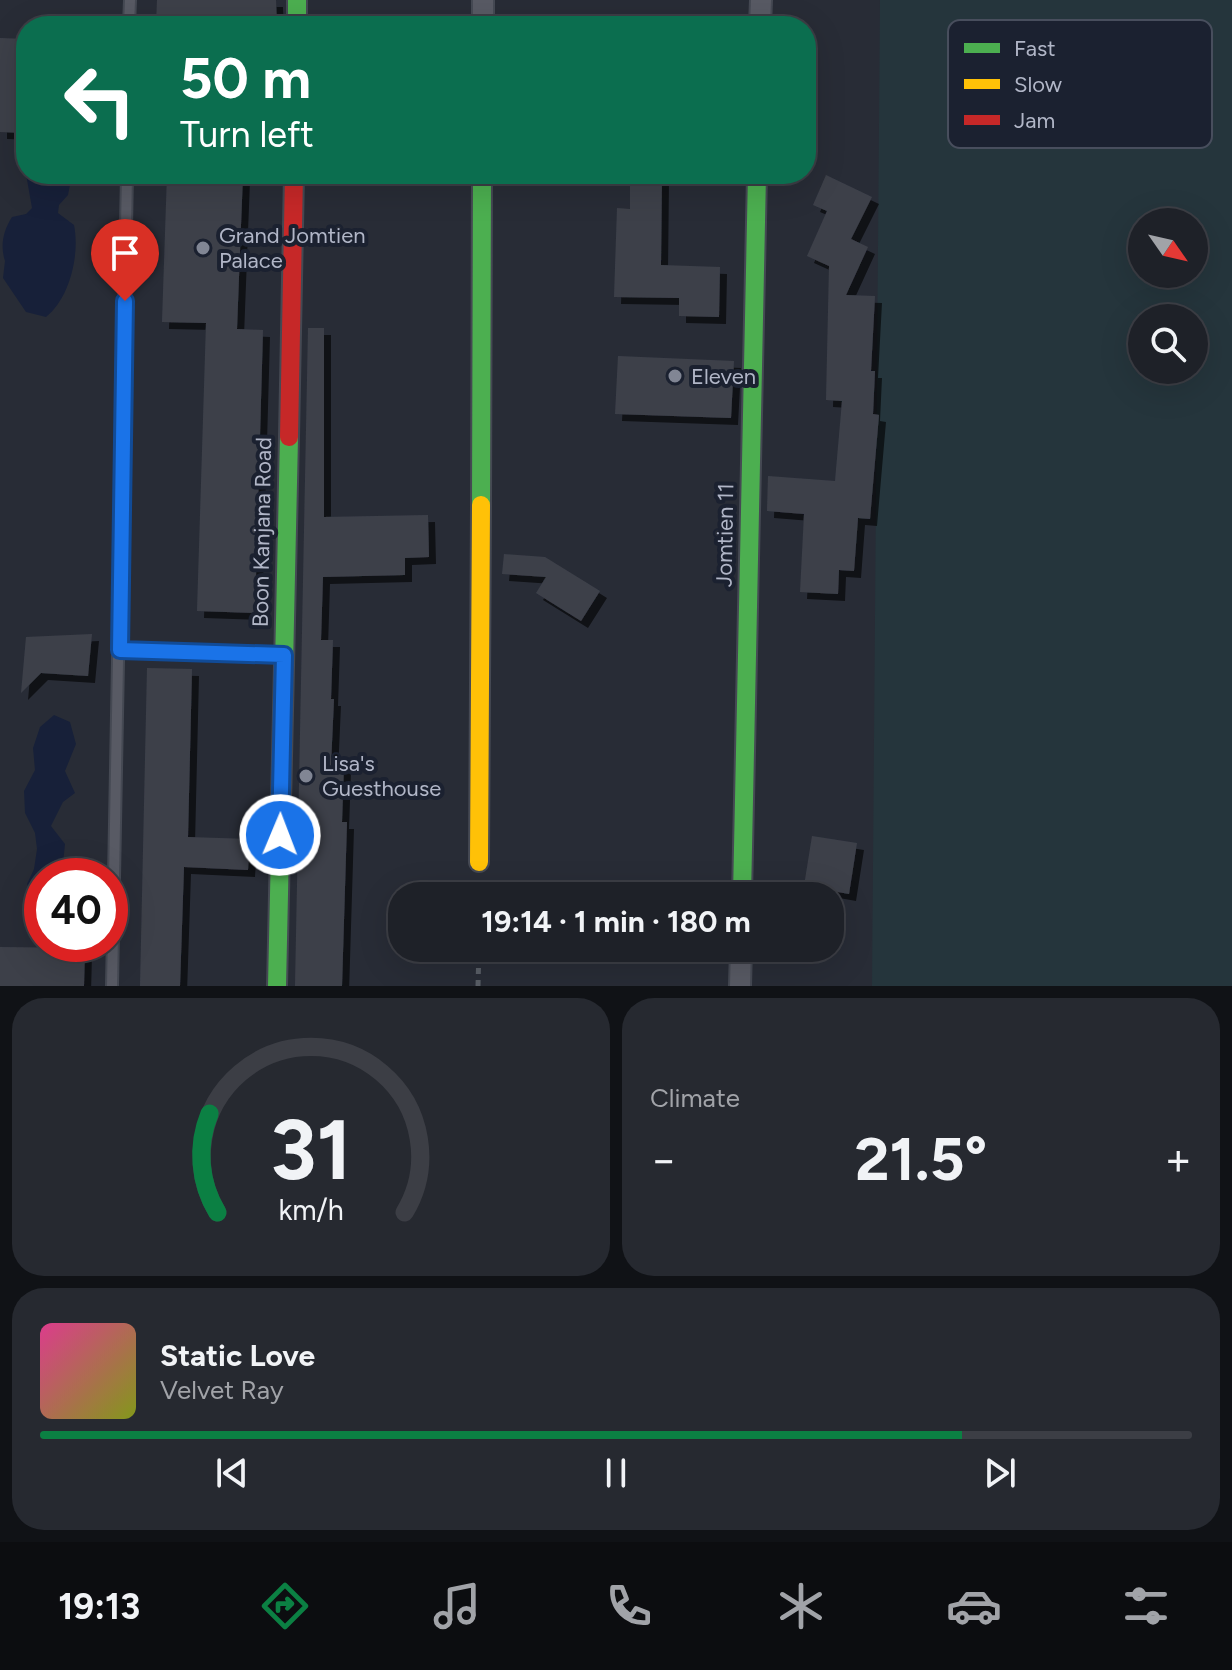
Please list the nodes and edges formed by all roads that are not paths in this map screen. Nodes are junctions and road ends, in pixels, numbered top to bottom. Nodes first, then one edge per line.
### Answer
1 (127, 184) edge
2 (294, 184) edge
3 (482, 184) edge
4 (757, 184) edge
5 (120, 650) junction
6 (284, 655) junction
7 (479, 862) dead end
8 (742, 882) edge
9 (741, 962) edge
10 (112, 986) edge
11 (277, 986) edge
12 (740, 986) edge

1 - 5 lane
2 - 6 street, Boon Kanjana Road
3 - 7 street
4 - 8 street, Jomtien 11
5 - 6 lane
5 - 10 lane
6 - 11 street, Boon Kanjana Road
9 - 12 street

